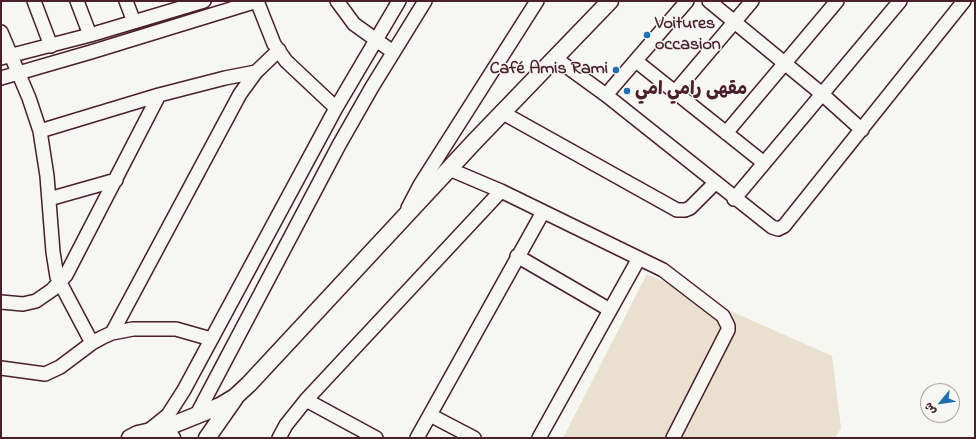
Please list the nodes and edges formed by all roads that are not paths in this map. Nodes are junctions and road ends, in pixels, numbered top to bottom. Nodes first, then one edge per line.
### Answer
1 (34, 1) edge
2 (77, 1) edge
3 (126, 1) edge
4 (204, 1) edge
5 (257, 1) edge
6 (337, 1) edge
7 (400, 1) edge
8 (425, 1) edge
9 (537, 1) edge
10 (610, 1) edge
11 (687, 1) edge
12 (709, 1) edge
13 (752, 1) edge
14 (837, 1) edge
15 (900, 1) edge
16 (964, 1) edge
17 (134, 22) junction
18 (734, 22) junction
19 (1, 32) edge
20 (90, 35) junction
21 (376, 40) junction
22 (51, 46) junction
23 (279, 50) junction
24 (393, 52) junction
25 (6, 57) edge
26 (555, 58) junction
27 (636, 60) junction
28 (784, 63) junction
29 (256, 72) junction
30 (19, 73) junction
31 (1, 78) edge
32 (675, 92) junction
33 (822, 94) junction
34 (159, 95) junction
35 (606, 95) junction
36 (336, 108) junction
37 (503, 112) junction
38 (862, 130) junction
39 (40, 131) junction
40 (726, 133) junction
41 (764, 163) junction
42 (449, 169) junction
43 (116, 180) junction
44 (715, 183) junction
45 (501, 191) junction
46 (49, 199) junction
47 (734, 199) junction
48 (543, 212) junction
49 (401, 222) junction
50 (517, 256) junction
51 (638, 260) junction
52 (60, 283) junction
53 (1, 302) edge
54 (610, 310) junction
55 (112, 333) junction
56 (211, 339) junction
57 (92, 343) junction
58 (1, 368) edge
59 (235, 397) junction
60 (306, 400) junction
61 (430, 415) junction
62 (196, 416) junction
63 (151, 432) junction
64 (675, 437) edge
65 (130, 438) edge
66 (172, 438) edge
67 (207, 438) edge
68 (279, 438) edge
69 (376, 438) edge
70 (417, 438) edge
71 (474, 438) edge
72 (539, 438) edge

1 - 22 street
2 - 20 street
3 - 17 street
4 - 17 street
5 - 23 street
5 - 30 street
6 - 21 street
7 - 21 street
8 - 24 street
9 - 49 street
10 - 26 main road
11 - 27 street
12 - 18 street
13 - 18 street
14 - 28 street
15 - 33 street
16 - 38 street
17 - 20 street
18 - 28 street
18 - 32 street
19 - 25 street
20 - 22 street
21 - 24 street
21 - 36 street
22 - 25 street
23 - 29 street
23 - 36 street
24 - 62 street
25 - 30 street
26 - 35 street
26 - 37 main road
27 - 32 street
27 - 35 street
28 - 33 street
28 - 40 street
29 - 34 street
29 - 55 street
30 - 31 street
30 - 39 street
32 - 40 street
33 - 38 street
33 - 41 street
34 - 39 street
34 - 43 street
35 - 44 street
36 - 56 street
37 - 42 main road
37 - 44 street
38 - 47 street
39 - 46 street
40 - 41 street
41 - 47 street
42 - 45 street
42 - 49 main road
43 - 46 street
43 - 52 street
44 - 47 street
45 - 48 street
45 - 60 street
46 - 52 street
48 - 50 street
48 - 51 street
49 - 59 main road
50 - 54 street
50 - 61 street
51 - 54 street
51 - 64 street
52 - 53 street
52 - 57 street
54 - 72 street
55 - 56 street
55 - 57 street
56 - 63 street
57 - 58 street
59 - 62 main road
59 - 67 main road
60 - 68 street
60 - 69 street
61 - 70 street
61 - 71 street
62 - 63 main road
63 - 65 main road
63 - 66 main road

